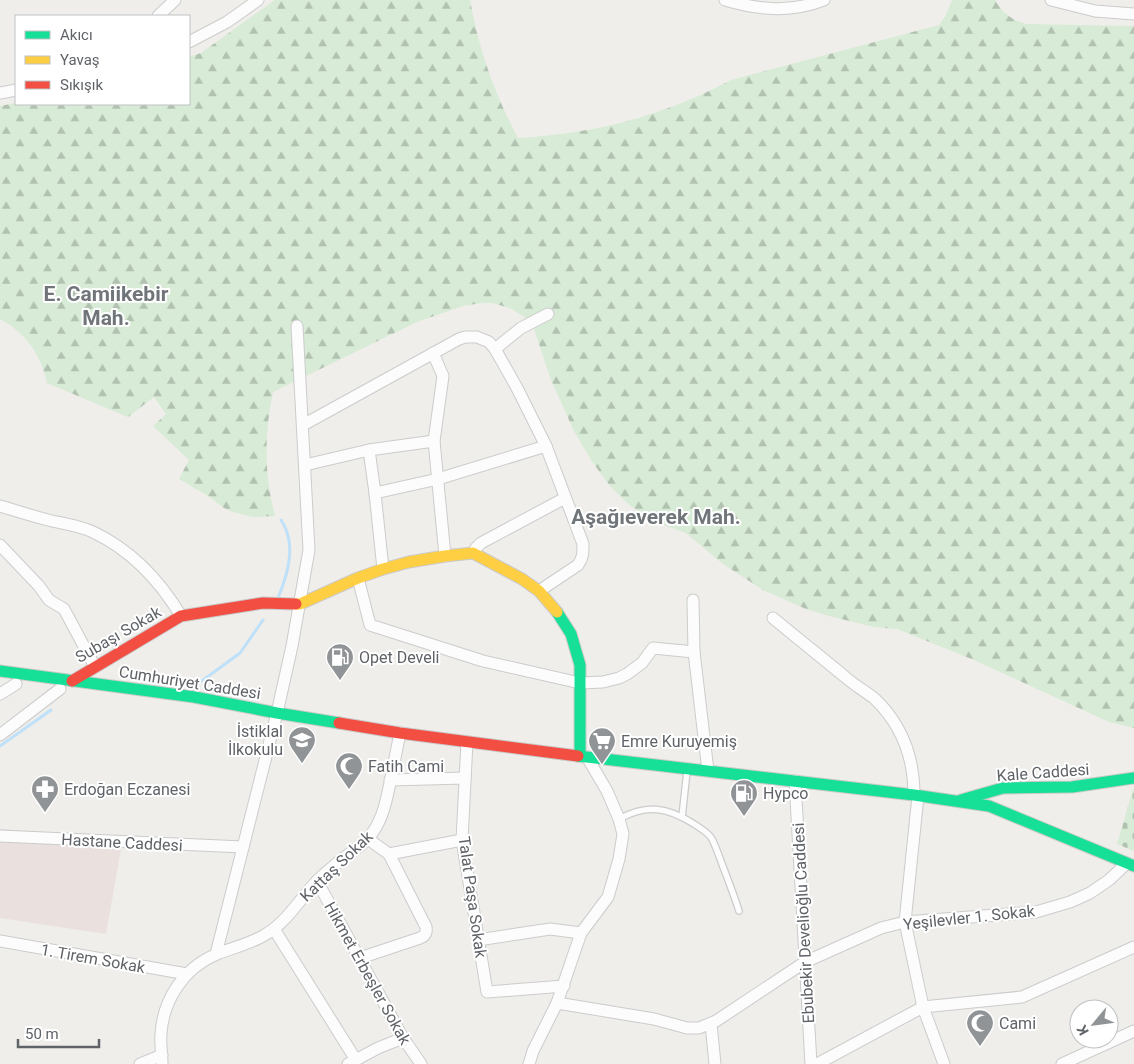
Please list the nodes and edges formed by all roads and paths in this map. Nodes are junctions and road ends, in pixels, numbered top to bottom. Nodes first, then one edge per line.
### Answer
1 (175, 0) edge
2 (258, 0) edge
3 (725, 0) edge
4 (824, 0) edge
5 (1052, 0) edge
6 (1134, 14) edge
7 (159, 15) edge
8 (190, 41) edge
9 (15, 90) edge
10 (0, 93) edge
11 (548, 314) dead end
12 (297, 326) dead end
13 (495, 349) junction
14 (433, 354) junction
15 (303, 425) junction
16 (434, 441) junction
17 (546, 446) junction
18 (369, 450) junction
19 (305, 465) junction
20 (438, 479) junction
21 (375, 493) junction
22 (565, 498) junction
23 (0, 506) edge
24 (0, 545) edge
25 (473, 553) junction
26 (445, 556) junction
27 (383, 569) junction
28 (358, 578) junction
29 (539, 590) junction
30 (693, 600) dead end
31 (300, 604) junction
32 (181, 616) junction
33 (773, 618) dead end
34 (694, 652) junction
35 (95, 667) junction
36 (0, 671) edge
37 (72, 680) junction
38 (0, 682) edge
39 (580, 683) junction
40 (16, 684) junction
41 (60, 690) junction
42 (0, 694) edge
43 (277, 713) junction
44 (400, 733) junction
45 (0, 735) edge
46 (467, 742) junction
47 (583, 757) junction
48 (688, 769) junction
49 (708, 771) junction
50 (465, 778) junction
51 (1134, 778) edge
52 (390, 780) junction
53 (795, 781) junction
54 (916, 796) junction
55 (956, 801) junction
56 (682, 816) junction
57 (618, 819) junction
58 (0, 836) edge
59 (368, 838) junction
60 (462, 840) junction
61 (243, 847) junction
62 (389, 854) junction
63 (1130, 865) edge
64 (317, 881) junction
65 (739, 911) dead end
66 (905, 922) junction
67 (274, 929) junction
68 (581, 933) junction
69 (478, 940) junction
70 (0, 941) edge
71 (1134, 947) edge
72 (216, 954) junction
73 (360, 958) junction
74 (805, 962) junction
75 (187, 974) junction
76 (564, 986) junction
77 (558, 1003) junction
78 (923, 1007) junction
79 (711, 1024) junction
80 (1134, 1031) edge
81 (403, 1038) junction
82 (162, 1060) edge
83 (352, 1062) edge
84 (140, 1064) edge
85 (421, 1064) edge
86 (529, 1064) edge
87 (713, 1064) edge
88 (810, 1064) edge
89 (818, 1064) edge
90 (944, 1064) edge
91 (1062, 1064) edge

1 - 7 street
2 - 8 street
3 - 4 street
5 - 6 street
9 - 10 street
11 - 13 street
12 - 15 street
13 - 14 street
13 - 17 street
14 - 15 street
14 - 16 street
15 - 19 street
16 - 18 street
16 - 20 street
17 - 20 street
17 - 22 street
18 - 19 street
18 - 21 street
19 - 31 street
20 - 21 street
20 - 26 street
21 - 27 street
22 - 25 street
22 - 29 street
23 - 32 street
24 - 35 street
25 - 26 main road
25 - 29 main road
26 - 27 main road
27 - 28 main road
28 - 31 main road
28 - 39 street
29 - 39 main road
30 - 34 street
31 - 32 main road
31 - 43 street
32 - 35 main road, Subaşı Sokak
33 - 54 street
34 - 39 street
34 - 49 street
35 - 37 main road, Subaşı Sokak
36 - 37 main road, Cumhuriyet Caddesi
37 - 43 main road, Cumhuriyet Caddesi
38 - 40 main road, Cumhuriyet Caddesi
39 - 47 main road
40 - 41 main road, Cumhuriyet Caddesi
40 - 42 street
41 - 43 main road, Cumhuriyet Caddesi
41 - 45 street
43 - 44 main road
43 - 61 street
44 - 46 main road
44 - 52 street, Kattaş Sokak
46 - 47 main road
46 - 50 street, Talat Paşa Sokak
47 - 48 main road
47 - 57 street
48 - 49 main road
48 - 56 lane
49 - 53 main road
50 - 52 street
50 - 60 street, Talat Paşa Sokak
51 - 55 main road, Kale Caddesi
52 - 59 street, Kattaş Sokak
53 - 54 main road
53 - 74 street, Ebubekir Develioğlu Caddesi
54 - 55 main road
54 - 66 street
55 - 63 main road
56 - 57 lane
56 - 65 lane
57 - 68 street
58 - 61 street, Hastane Caddesi
59 - 62 street
59 - 64 street, Kattaş Sokak
60 - 62 street
60 - 69 street, Talat Paşa Sokak
61 - 72 street
62 - 73 street
63 - 66 street, Yeşilevler 1. Sokak
64 - 67 street, Kattaş Sokak
64 - 73 street, Hikmet Erbeşler Sokak
66 - 74 street, Yeşilevler 1. Sokak
66 - 78 street
67 - 72 street, Kattaş Sokak
67 - 83 street
68 - 69 street
68 - 76 street
69 - 76 street, Talat Paşa Sokak
70 - 75 street, 1. Tirem Sokak
71 - 78 street
72 - 75 street, Kattaş Sokak
73 - 81 street, Hikmet Erbeşler Sokak
74 - 79 street, Yeşilevler 1. Sokak
74 - 88 street, Ebubekir Develioğlu Caddesi
75 - 82 street, Kattaş Sokak
76 - 77 street
77 - 79 street
77 - 86 street
78 - 89 street
78 - 90 street
79 - 87 street
80 - 91 street
81 - 83 street
81 - 85 street, Hikmet Erbeşler Sokak
82 - 84 street

